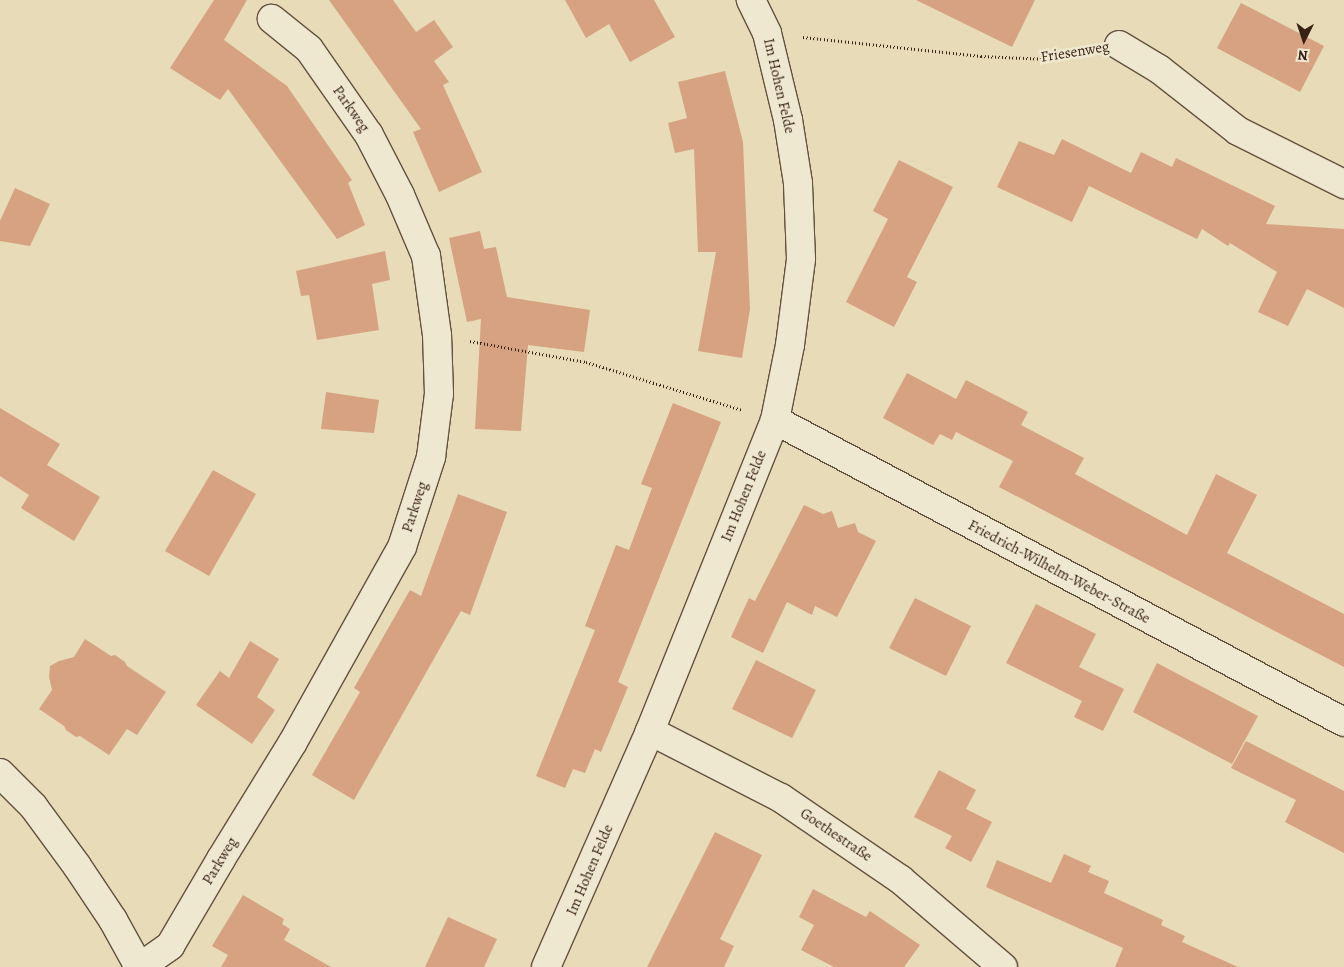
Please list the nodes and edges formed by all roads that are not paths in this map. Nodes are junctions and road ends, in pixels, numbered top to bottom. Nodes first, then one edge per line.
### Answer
1 (751, 0) edge
2 (272, 19) dead end
3 (1119, 45) road end
4 (1344, 184) edge
5 (775, 420) junction
6 (1344, 722) edge
7 (650, 731) junction
8 (0, 773) edge
9 (140, 967) edge
10 (546, 967) edge
11 (1003, 967) edge

1 - 5 street, Im Hohen Felde
2 - 9 street, Parkweg
3 - 4 street, Friesenweg
5 - 6 street, Friedrich-Wilhelm-Weber-Straße
5 - 7 street, Im Hohen Felde
7 - 10 street, Im Hohen Felde
7 - 11 street, Goethestraße
8 - 9 street

